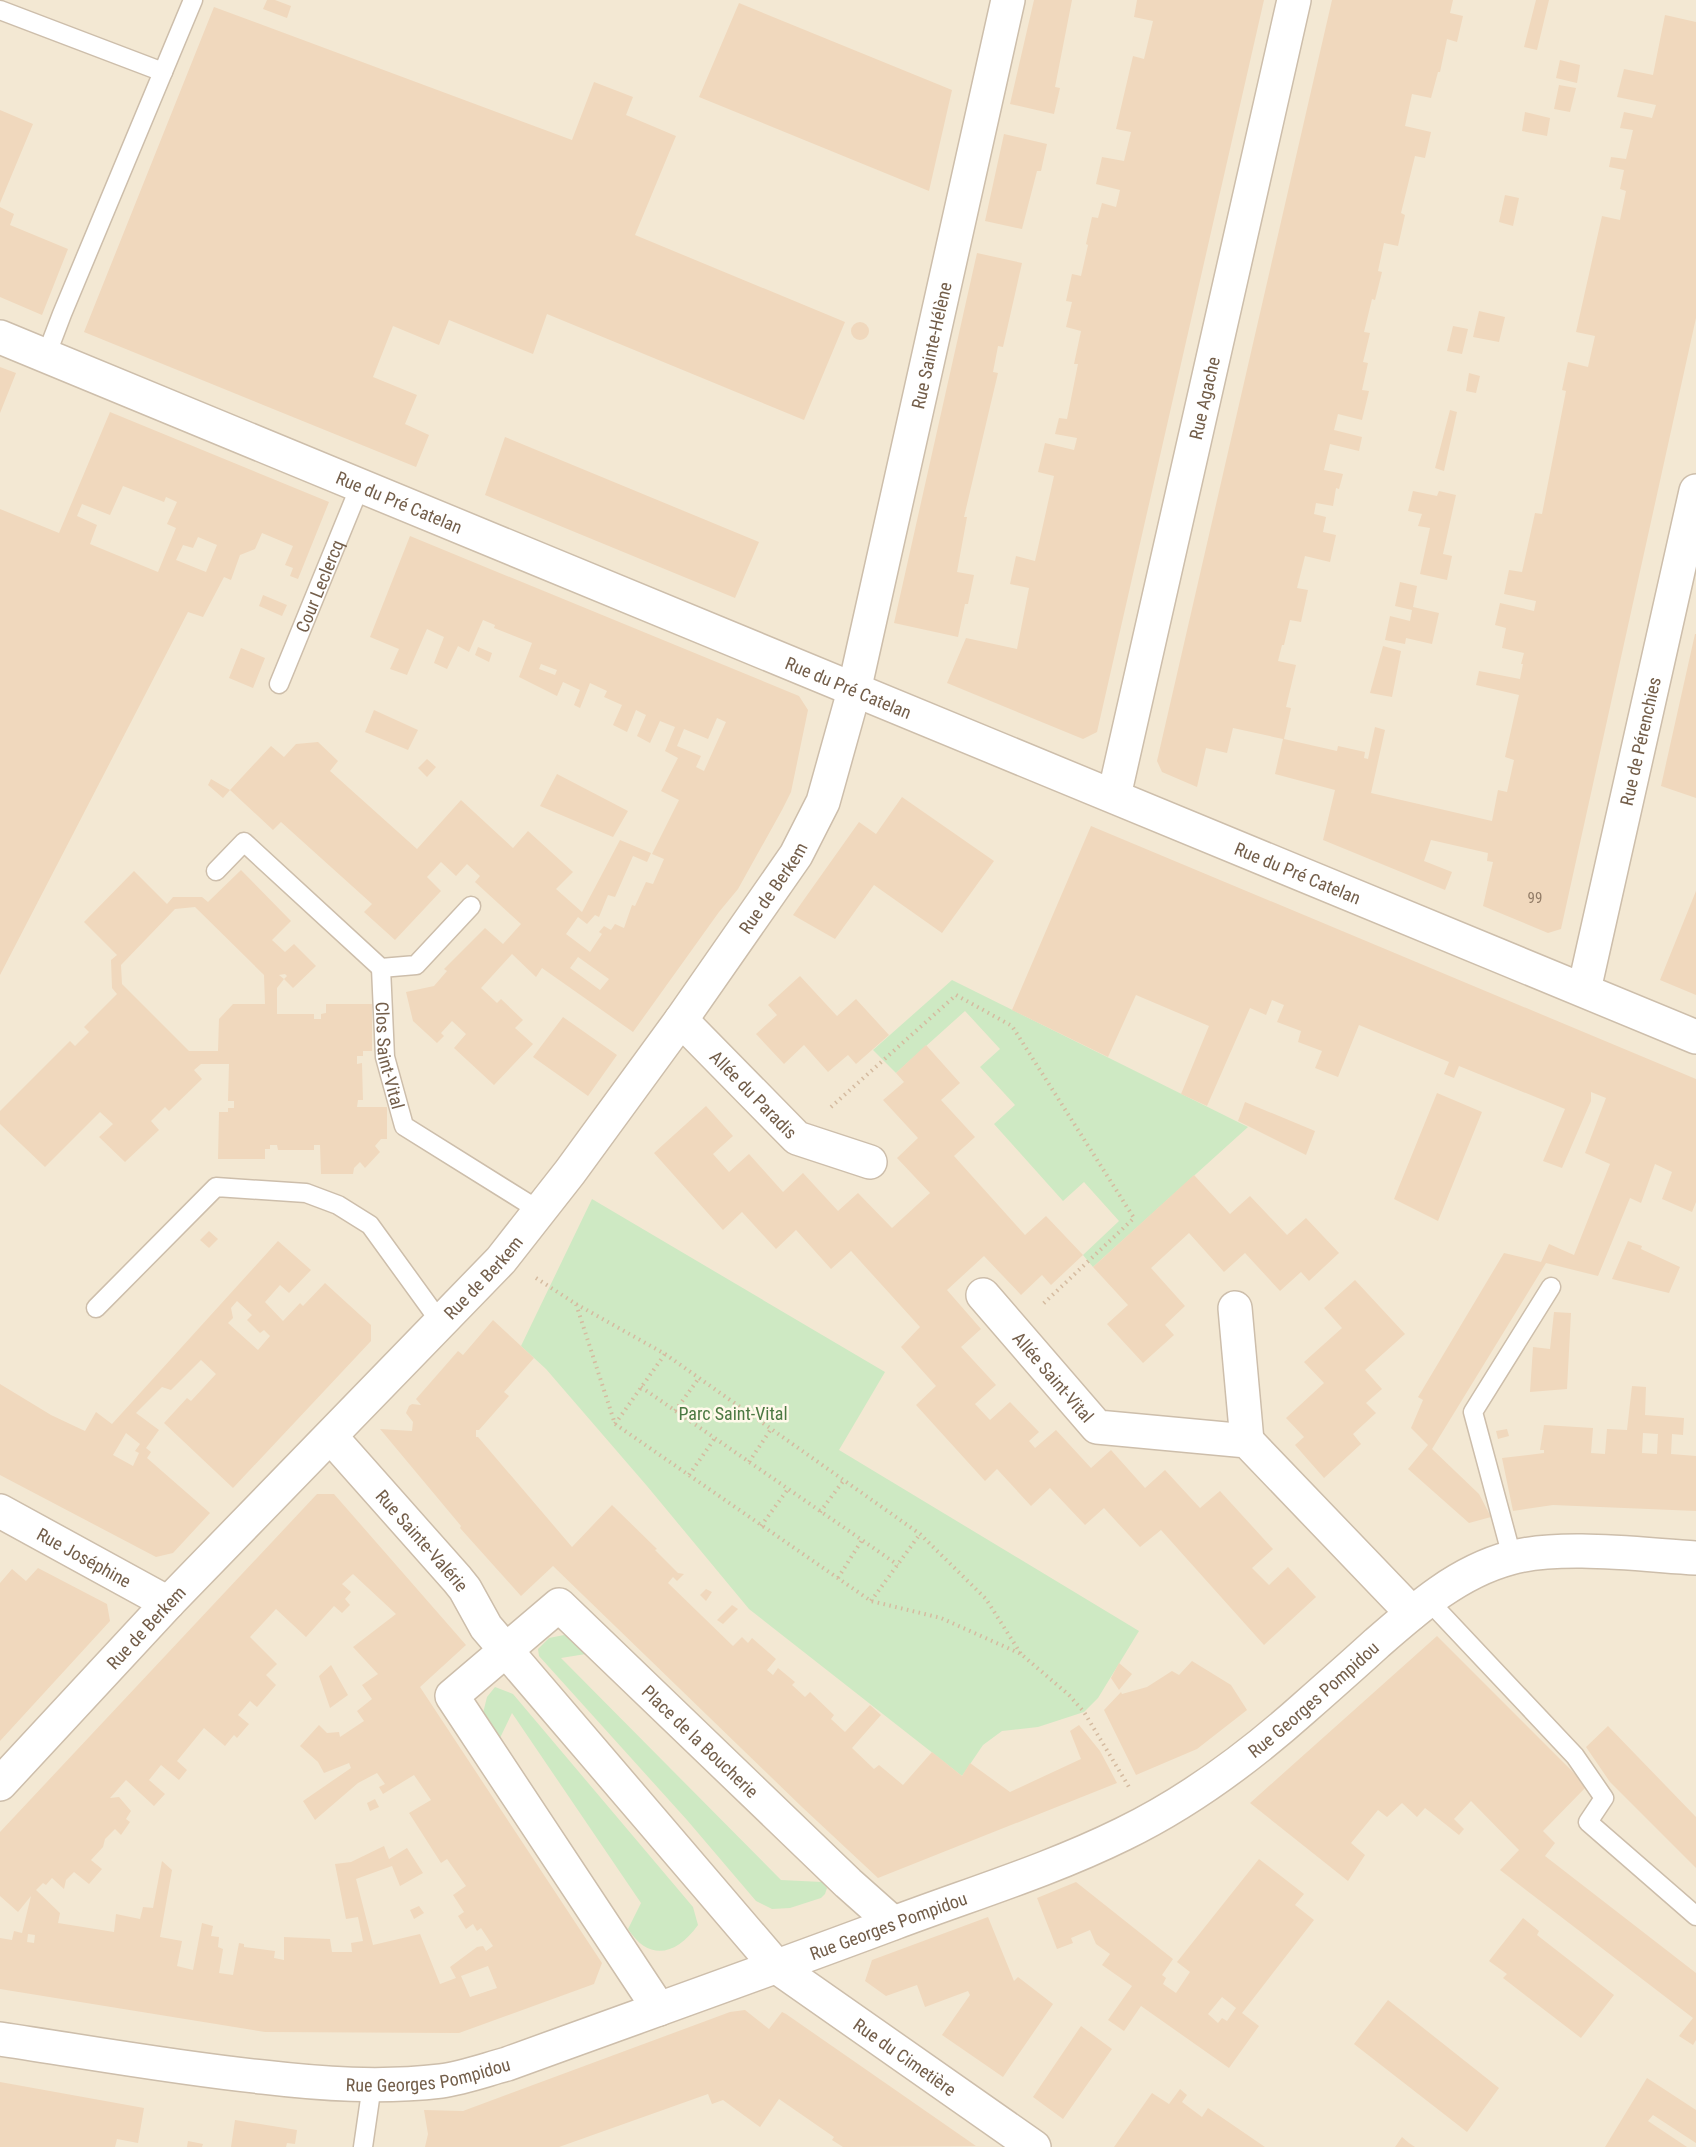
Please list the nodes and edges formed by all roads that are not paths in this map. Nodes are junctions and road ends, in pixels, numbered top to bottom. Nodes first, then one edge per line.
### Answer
1 (193, 0) edge
2 (1008, 0) edge
3 (1294, 0) edge
4 (0, 10) edge
5 (163, 72) junction
6 (0, 337) edge
7 (46, 356) junction
8 (360, 486) junction
9 (1696, 491) edge
10 (279, 684) dead end
11 (854, 691) junction
12 (1114, 796) junction
13 (216, 871) dead end
14 (471, 906) dead end
15 (381, 968) junction
16 (1584, 990) junction
17 (681, 1020) junction
18 (1696, 1037) edge
19 (870, 1162) dead end
20 (540, 1211) junction
21 (1551, 1287) dead end
22 (983, 1295) dead end
23 (96, 1308) dead end
24 (1235, 1308) dead end
25 (441, 1323) junction
26 (331, 1437) junction
27 (1247, 1441) junction
28 (0, 1511) edge
29 (1512, 1557) junction
30 (1696, 1558) edge
31 (168, 1604) junction
32 (1420, 1606) junction
33 (506, 1650) junction
34 (0, 1784) edge
35 (1696, 1916) edge
36 (893, 1923) junction
37 (777, 1967) junction
38 (659, 2009) junction
39 (0, 2039) edge
40 (372, 2085) junction
41 (363, 2147) edge
42 (1034, 2147) edge

1 - 5 lane
2 - 11 street, Rue Sainte-Hélène
3 - 12 street, Rue Agache
4 - 5 lane
5 - 7 lane
6 - 7 street, Rue du Pré Catelan
7 - 8 street, Rue du Pré Catelan
8 - 10 lane, Cour Leclercq
8 - 11 street, Rue du Pré Catelan
9 - 16 street, Rue de Pérenchies
11 - 12 street, Rue du Pré Catelan
11 - 17 street, Rue de Berkem
12 - 16 street, Rue du Pré Catelan
13 - 15 lane
14 - 15 lane
15 - 20 lane, Clos Saint-Vital
16 - 18 street, Rue du Pré Catelan
17 - 19 street, Allée du Paradis
17 - 20 street, Rue de Berkem
20 - 25 street, Rue de Berkem
21 - 29 lane
22 - 27 street, Allée Saint-Vital
23 - 25 lane
24 - 27 street
25 - 26 street, Rue de Berkem
26 - 31 street, Rue de Berkem
26 - 33 street, Rue Sainte-Valérie
27 - 32 street
28 - 31 street, Rue Joséphine
29 - 30 street, Rue Georges Pompidou
29 - 32 street, Rue Georges Pompidou
31 - 34 street, Rue de Berkem
32 - 35 lane
32 - 36 street, Rue Georges Pompidou
33 - 36 street, Place de la Boucherie
33 - 37 street
33 - 38 street, Place de la Boucherie
36 - 37 street, Rue Georges Pompidou
37 - 38 street, Rue Georges Pompidou
37 - 42 street, Rue du Cimetière
38 - 40 street, Rue Georges Pompidou
39 - 40 street, Rue Georges Pompidou
40 - 41 lane

